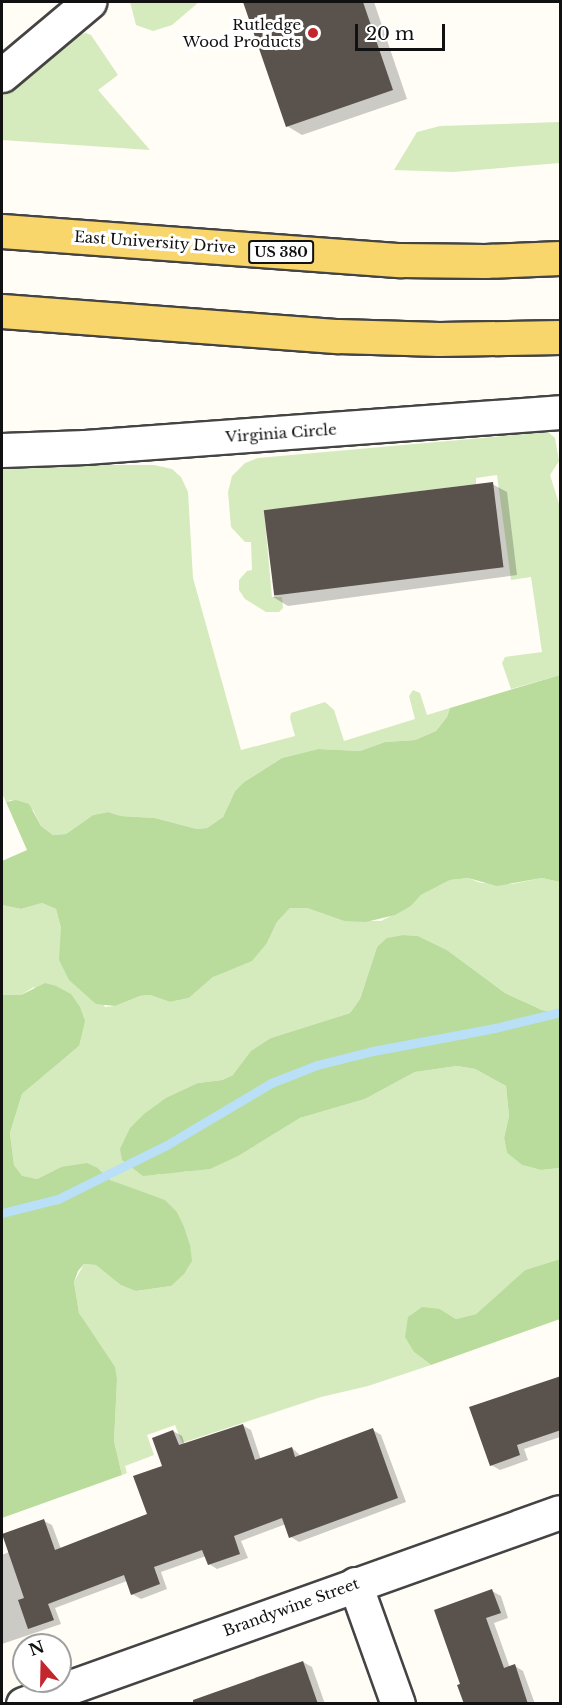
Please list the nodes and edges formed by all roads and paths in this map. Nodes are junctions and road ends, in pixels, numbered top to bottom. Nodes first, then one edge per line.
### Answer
1 (89, 2) edge
2 (2, 75) edge
3 (2, 231) edge
4 (561, 258) edge
5 (2, 311) edge
6 (561, 337) edge
7 (561, 412) edge
8 (2, 450) edge
9 (561, 1512) edge
10 (355, 1584) junction
11 (24, 1703) edge
12 (398, 1704) edge

1 - 2 street
3 - 4 main road, East University Drive / US 380
5 - 6 main road
7 - 8 street, Virginia Circle
9 - 10 street, Brandywine Street
10 - 11 street, Brandywine Street
10 - 12 street

